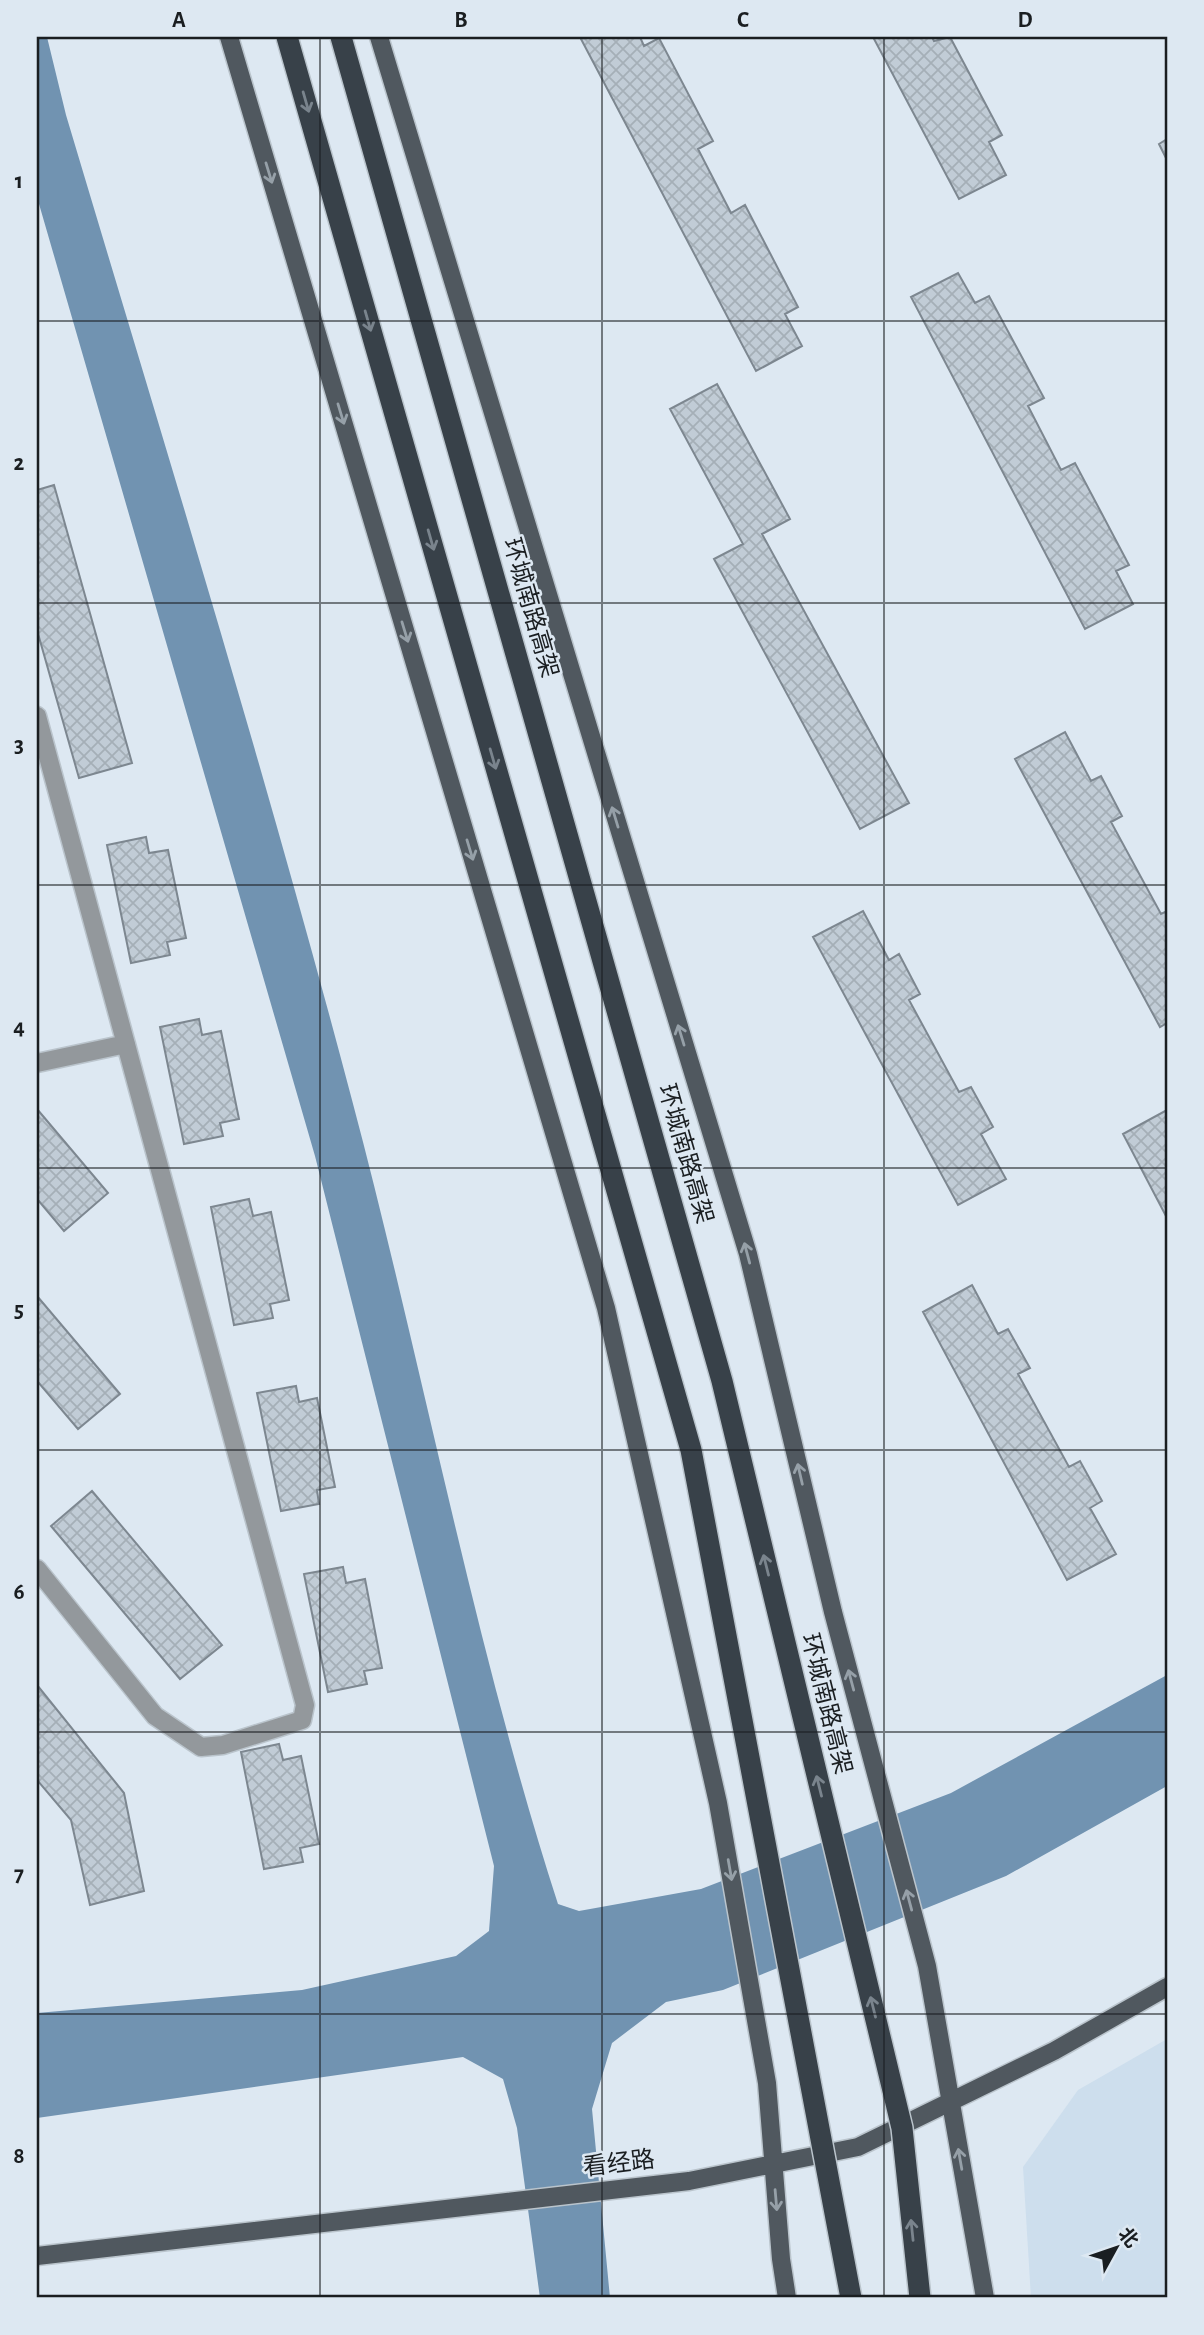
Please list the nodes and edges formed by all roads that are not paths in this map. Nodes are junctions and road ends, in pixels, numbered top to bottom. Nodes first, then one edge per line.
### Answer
1 (229, 37) edge
2 (287, 37) edge
3 (341, 37) edge
4 (379, 37) edge
5 (37, 716) edge
6 (126, 1044) junction
7 (37, 1063) edge
8 (37, 1569) edge
9 (1167, 1987) edge
10 (950, 2101) junction
11 (773, 2164) junction
12 (37, 2256) edge
13 (787, 2298) edge
14 (851, 2298) edge
15 (920, 2298) edge
16 (985, 2298) edge

1 -> 11 main road
2 -> 14 highway, bridge
15 -> 3 highway, 环城南路高架, bridge
10 -> 4 main road
5 - 6 lane
6 - 7 lane
6 - 8 lane
9 - 10 main road, 看经路
10 - 11 main road, 看经路
16 -> 10 main road
11 - 12 main road, 看经路
11 -> 13 main road

